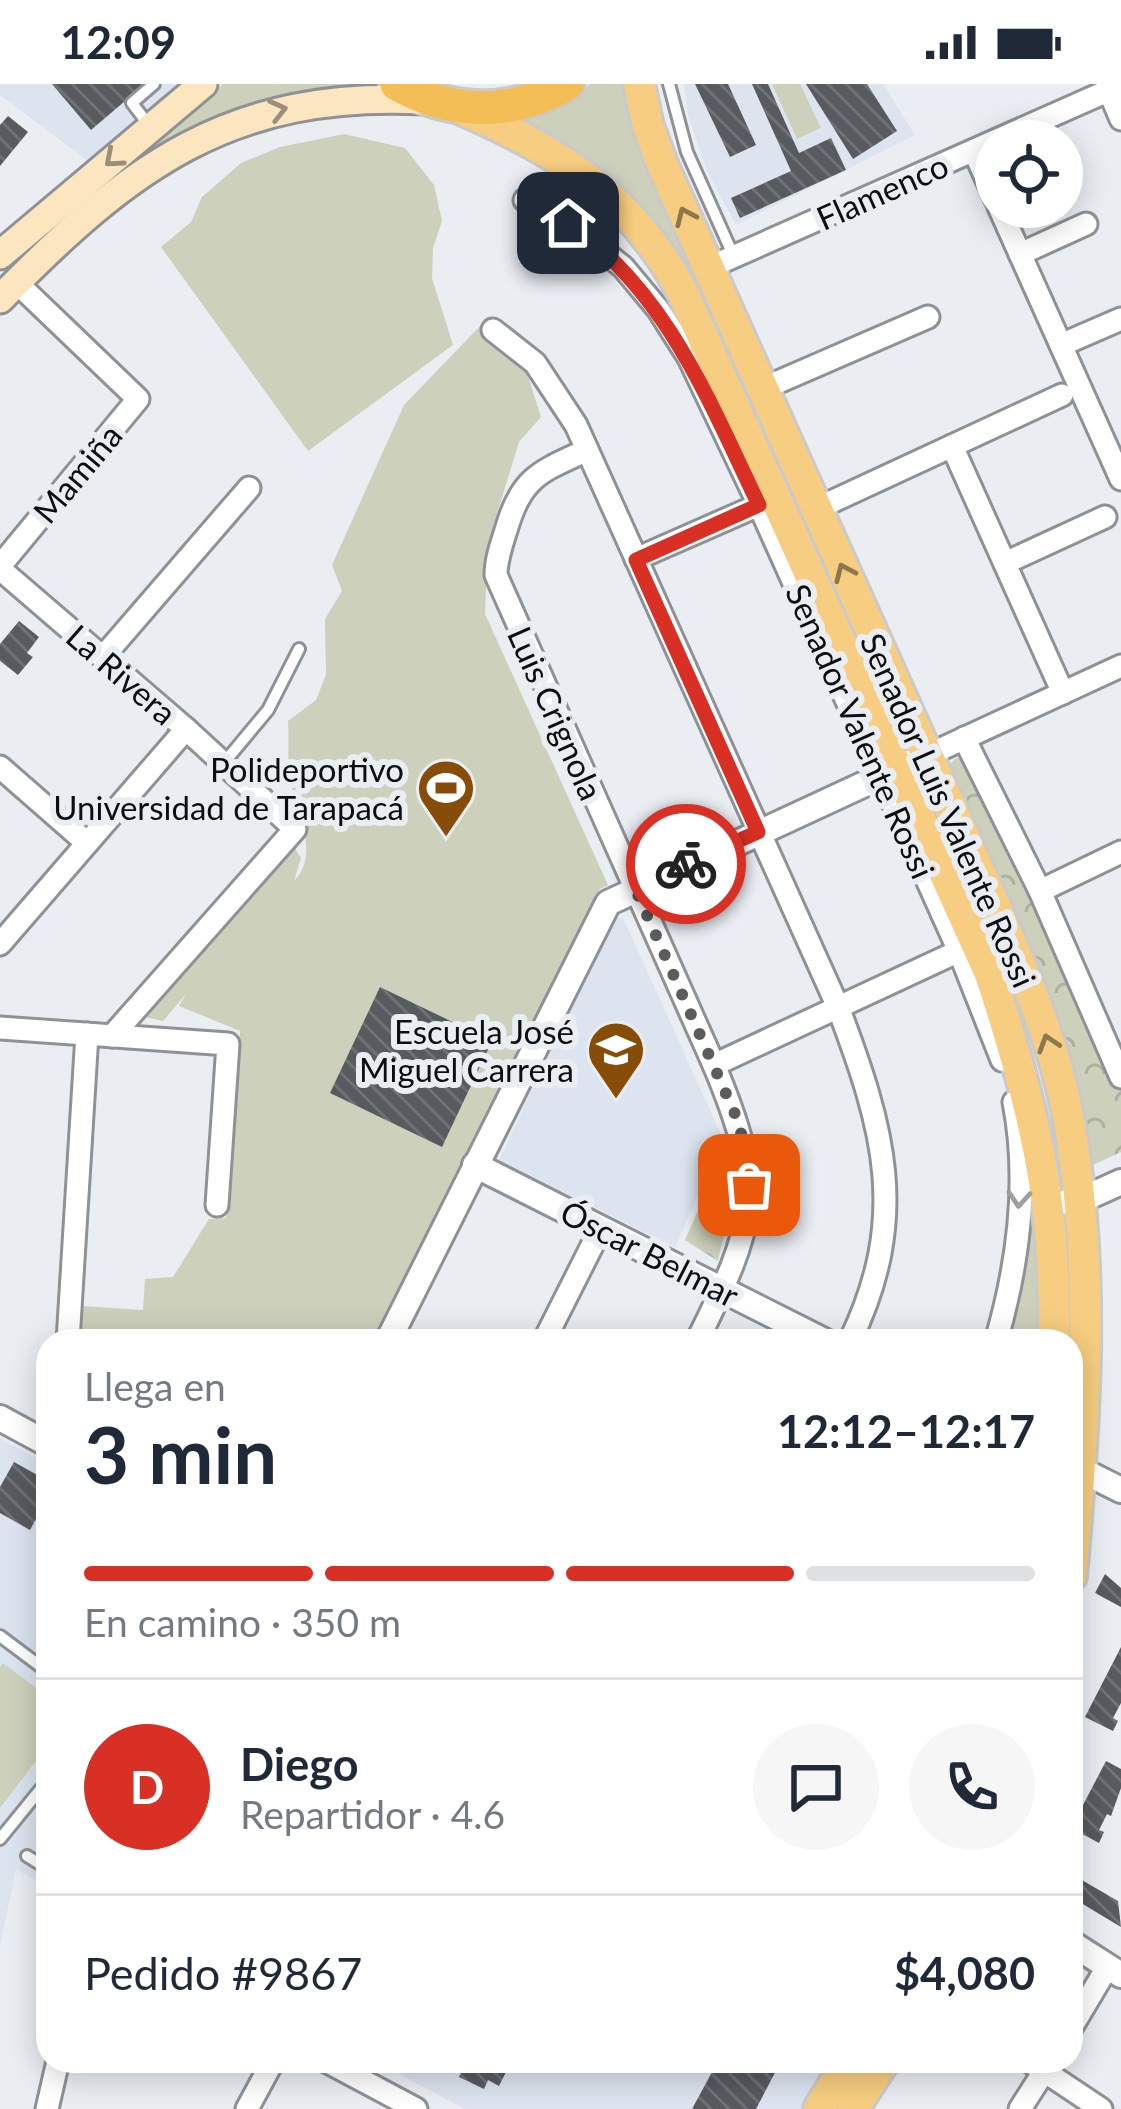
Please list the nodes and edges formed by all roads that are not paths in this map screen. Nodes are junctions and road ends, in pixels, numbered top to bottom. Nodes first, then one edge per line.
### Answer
1 (154, 84) edge
2 (203, 84) edge
3 (397, 84) edge
4 (567, 84) edge
5 (639, 84) edge
6 (669, 84) edge
7 (1115, 88) edge
8 (444, 104) junction
9 (1121, 119) edge
10 (150, 127) junction
11 (974, 151) joint
12 (525, 200) dead end
13 (1086, 224) dead end
14 (1009, 228) edge
15 (1020, 254) junction
16 (0, 255) edge
17 (721, 263) junction
18 (8, 291) edge
19 (928, 316) dead end
20 (1121, 319) edge
21 (493, 330) dead end
22 (1061, 346) junction
23 (762, 389) junction
24 (1061, 395) dead end
25 (952, 446) junction
26 (587, 450) junction
27 (1116, 454) edge
28 (1121, 479) edge
29 (249, 488) dead end
30 (759, 505) junction
31 (816, 509) junction
32 (1105, 517) dead end
33 (636, 560) junction
34 (1005, 563) junction
35 (0, 567) edge
36 (299, 649) dead end
37 (103, 657) junction
38 (1121, 666) edge
39 (1063, 693) junction
40 (185, 729) junction
41 (964, 738) junction
42 (926, 756) junction
43 (223, 764) junction
44 (0, 767) edge
45 (888, 772) junction
46 (758, 832) junction
47 (87, 843) junction
48 (1121, 852) edge
49 (635, 888) junction
50 (1040, 891) junction
51 (0, 944) edge
52 (959, 951) junction
53 (838, 1007) junction
54 (0, 1028) edge
55 (87, 1034) junction
56 (112, 1036) junction
57 (714, 1065) junction
58 (1121, 1077) edge
59 (476, 1166) junction
60 (1121, 1182) edge
61 (1081, 1200) junction
62 (1049, 1204) junction
63 (217, 1205) dead end
64 (601, 1228) junction
65 (723, 1290) junction
66 (69, 1329) edge
67 (394, 1329) edge
68 (550, 1329) edge
69 (703, 1329) edge
70 (800, 1329) edge
71 (855, 1329) edge
72 (999, 1329) edge
73 (1054, 1329) edge
74 (1083, 1349) edge
75 (0, 1418) edge
76 (36, 1438) edge
77 (1083, 1471) edge
78 (1121, 1490) edge
79 (0, 1636) edge
80 (36, 1663) edge
81 (36, 1795) edge
82 (0, 1839) edge
83 (27, 1856) dead end
84 (36, 1862) edge
85 (1083, 1950) edge
86 (1115, 1970) edge
87 (1083, 2012) edge
88 (55, 2073) edge
89 (266, 2073) edge
90 (361, 2073) edge
91 (841, 2073) edge
92 (876, 2073) edge
93 (1037, 2073) edge
94 (1053, 2073) edge
95 (47, 2109) edge
96 (247, 2109) edge
97 (416, 2109) edge
98 (819, 2109) edge
99 (853, 2109) edge
100 (1020, 2109) edge
101 (1101, 2109) edge

1 - 10 lane
2 - 10 main road
3 - 8 highway
4 - 8 highway
17 -> 5 main road, Senador Luis Valente Rossi
6 - 17 lane
7 - 9 street
7 - 11 street, Flamenco
18 -> 8 main road
8 - 45 main road, Senador Luis Valente Rossi
10 -> 16 main road
11 - 17 street, Flamenco
12 - 30 street, Senador Valente Rossi
13 - 15 street
14 - 15 street
15 - 22 street
17 - 23 main road, Senador Luis Valente Rossi
18 - 35 street, Mamiña
19 - 23 street
20 - 22 street
21 - 26 street
22 - 27 street
23 - 31 main road, Senador Luis Valente Rossi
24 - 25 street
25 - 31 street
25 - 34 street
26 - 33 street
26 - 49 street, Luis Crignola
27 - 28 street
29 - 37 street
30 - 33 street
30 - 45 street, Senador Valente Rossi
42 -> 31 main road, Senador Luis Valente Rossi
32 - 34 street
33 - 46 street
34 - 39 street
35 - 37 street, La Rivera
36 - 43 lane
37 - 40 street, La Rivera
38 - 39 street
39 - 41 street
40 - 43 street, La Rivera
40 - 47 street
41 - 42 street
41 - 50 street
42 - 45 street
61 -> 42 main road, Senador Luis Valente Rossi
43 - 56 street, La Rivera
44 - 47 street
45 - 46 street
45 - 52 street, Senador Valente Rossi
45 - 62 main road, Senador Luis Valente Rossi
46 - 49 street
46 - 53 street
47 - 51 street
48 - 50 street
49 - 57 street, Luis Crignola
49 - 59 street
50 - 58 street
52 - 53 street
52 -> 72 street, Senador Valente Rossi
53 - 57 street
53 - 71 street
54 - 55 street
55 - 56 street
55 - 66 street
56 - 63 street
57 - 65 street, Luis Crignola
59 - 64 street, Óscar Belmar
59 - 67 street
60 - 61 street
61 - 62 street
61 - 74 main road, Senador Luis Valente Rossi
62 - 73 main road, Senador Luis Valente Rossi
64 - 65 street, Óscar Belmar
64 - 68 street
65 - 69 street, Luis Crignola
65 - 70 street, Óscar Belmar
75 - 76 street
77 - 78 street
79 - 80 lane
81 - 82 lane
83 - 84 lane
85 - 86 street
86 - 87 street
88 - 95 street
89 - 96 street
90 - 97 street
91 - 98 main road
92 - 99 main road
93 - 100 street
94 - 101 street

